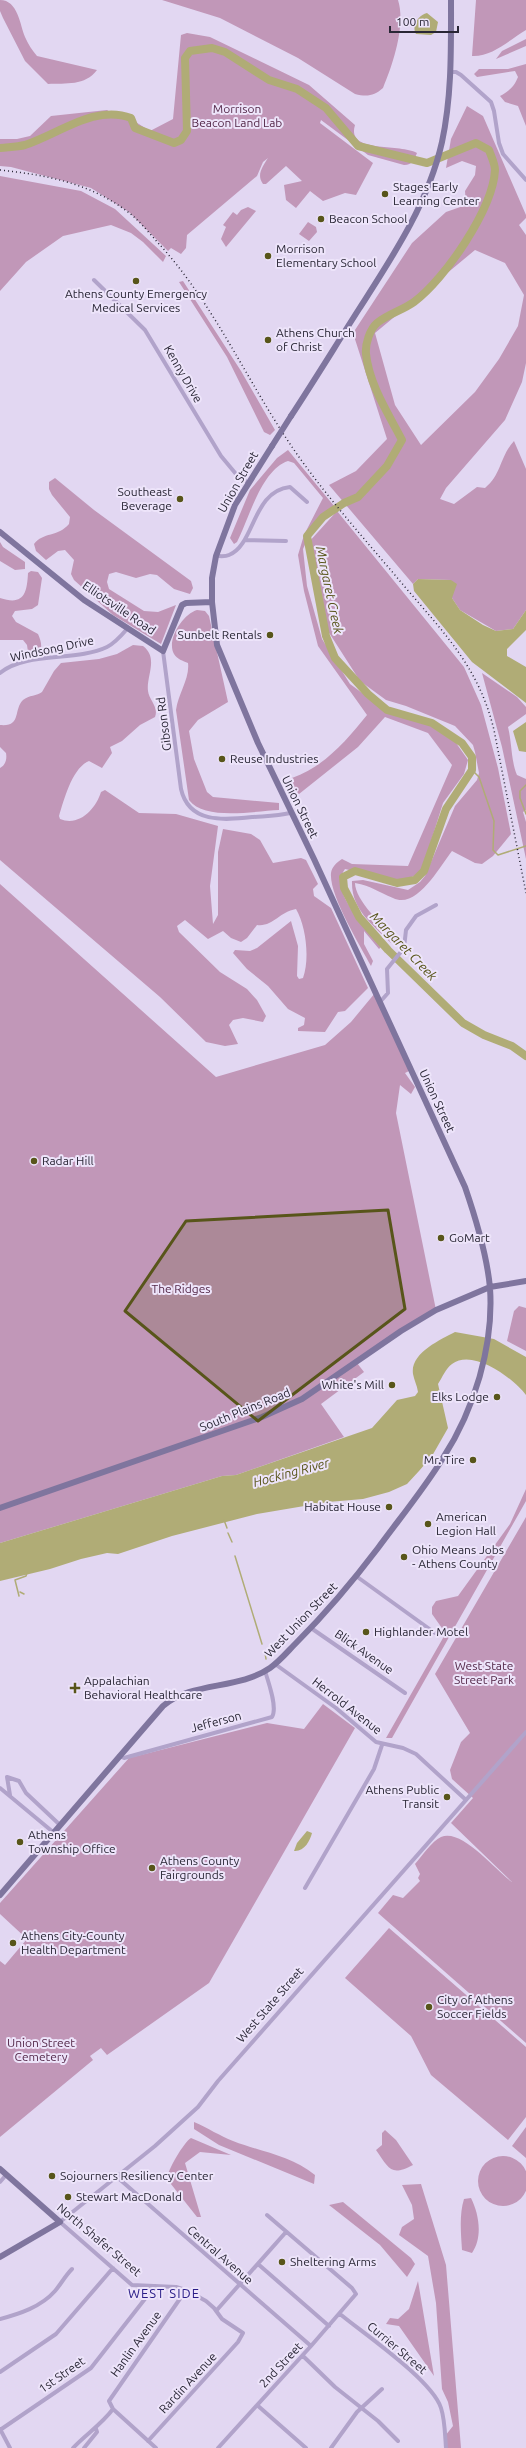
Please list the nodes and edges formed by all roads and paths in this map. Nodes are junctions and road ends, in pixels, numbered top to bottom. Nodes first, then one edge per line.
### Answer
1 (451, 0) edge
2 (450, 72) junction
3 (526, 180) edge
4 (94, 280) dead end
5 (248, 483) junction
6 (307, 502) dead end
7 (0, 532) edge
8 (245, 540) junction
9 (286, 541) dead end
10 (216, 556) junction
11 (212, 602) junction
12 (127, 629) junction
13 (163, 650) junction
14 (0, 673) edge
15 (290, 813) junction
16 (436, 905) dead end
17 (380, 1002) junction
18 (526, 1281) edge
19 (490, 1287) junction
20 (0, 1508) edge
21 (356, 1576) junction
22 (311, 1628) junction
23 (434, 1634) dead end
24 (274, 1664) junction
25 (265, 1671) junction
26 (405, 1693) dead end
27 (526, 1732) edge
28 (382, 1745) junction
29 (119, 1756) junction
30 (0, 1788) edge
31 (10, 1795) junction
32 (466, 1800) junction
33 (36, 1803) junction
34 (29, 1811) junction
35 (60, 1824) junction
36 (53, 1832) junction
37 (306, 1888) dead end
38 (0, 1895) edge
39 (2, 2172) edge
40 (117, 2177) junction
41 (0, 2182) edge
42 (268, 2215) dead end
43 (60, 2222) junction
44 (286, 2232) junction
45 (0, 2257) edge
46 (258, 2264) junction
47 (113, 2268) junction
48 (72, 2269) dead end
49 (240, 2284) junction
50 (155, 2286) junction
51 (186, 2290) junction
52 (216, 2311) junction
53 (340, 2314) junction
54 (0, 2319) edge
55 (330, 2326) junction
56 (242, 2338) joint
57 (311, 2346) junction
58 (303, 2356) junction
59 (0, 2372) edge
60 (382, 2389) dead end
61 (257, 2405) junction
62 (362, 2408) junction
63 (113, 2410) junction
64 (96, 2429) junction
65 (0, 2430) edge
66 (148, 2441) junction
67 (398, 2441) dead end
68 (10, 2448) edge
69 (73, 2448) edge
70 (84, 2448) edge
71 (156, 2448) edge
72 (218, 2448) edge
73 (306, 2448) edge
74 (331, 2448) edge
75 (446, 2448) edge

1 - 2 main road, Union Street
2 - 3 street
2 - 5 main road, Union Street, bridge
4 - 5 street, Kenny Drive
5 - 10 main road, Union Street
6 - 8 street
7 - 12 main road, Elliotsville Road
8 - 9 street
8 - 10 street
10 - 11 main road, Union Street
11 - 13 main road, Elliotsville Road
11 - 15 main road, Union Street
12 - 13 main road, Elliotsville Road
12 - 14 street, Windsong Drive
13 - 15 street, Gibson Rd
15 - 17 main road, Union Street
16 - 17 street
17 - 19 main road, Union Street
18 - 19 main road, South Plains Road
19 - 20 main road, South Plains Road
19 - 21 main road, West Union Street
21 - 22 main road, West Union Street
21 - 23 street
22 - 24 main road, West Union Street
22 - 26 street, Blick Avenue
24 - 25 main road, West Union Street
24 - 28 street, Herrold Avenue
25 - 29 main road, West Union Street
25 - 29 street, Jefferson
27 - 32 street, West State Street
28 - 32 street, Herrold Avenue
28 - 37 street
29 - 35 main road, West Union Street
30 - 31 street
31 - 33 street
31 - 34 street
32 - 40 street, West State Street
33 - 34 street
33 - 35 street
34 - 36 street
35 - 36 main road, West Union Street
36 - 38 main road, West Union Street
39 - 41 street
39 - 43 main road, North Shafer Street
40 - 43 street, West State Street
40 - 49 street, Central Avenue
42 - 44 street
43 - 45 main road, West State Street
43 - 47 street, North Shafer Street
44 - 46 street
44 - 53 street, 2nd Street
46 - 49 street
46 - 55 street
47 - 50 street, North Shafer Street
47 - 59 street
48 - 54 street
49 - 52 street
49 - 57 street, Central Avenue
50 - 51 street, North Shafer Street
50 - 65 street, 1st Street
51 - 52 street, North Shafer Street
51 - 63 street, Hanlin Avenue
52 - 56 street, North Shafer Street
53 - 55 street, 2nd Street
53 - 75 street, Currier Street
55 - 57 street, 2nd Street
56 - 66 street, Rardin Avenue
57 - 58 street, 2nd Street
58 - 61 street, 2nd Street
58 - 62 street
60 - 62 street
61 - 72 street, 2nd Street
61 - 73 street
62 - 67 street
62 - 74 street
63 - 64 street
63 - 66 street
64 - 69 street
64 - 70 street
65 - 68 street
66 - 71 street

